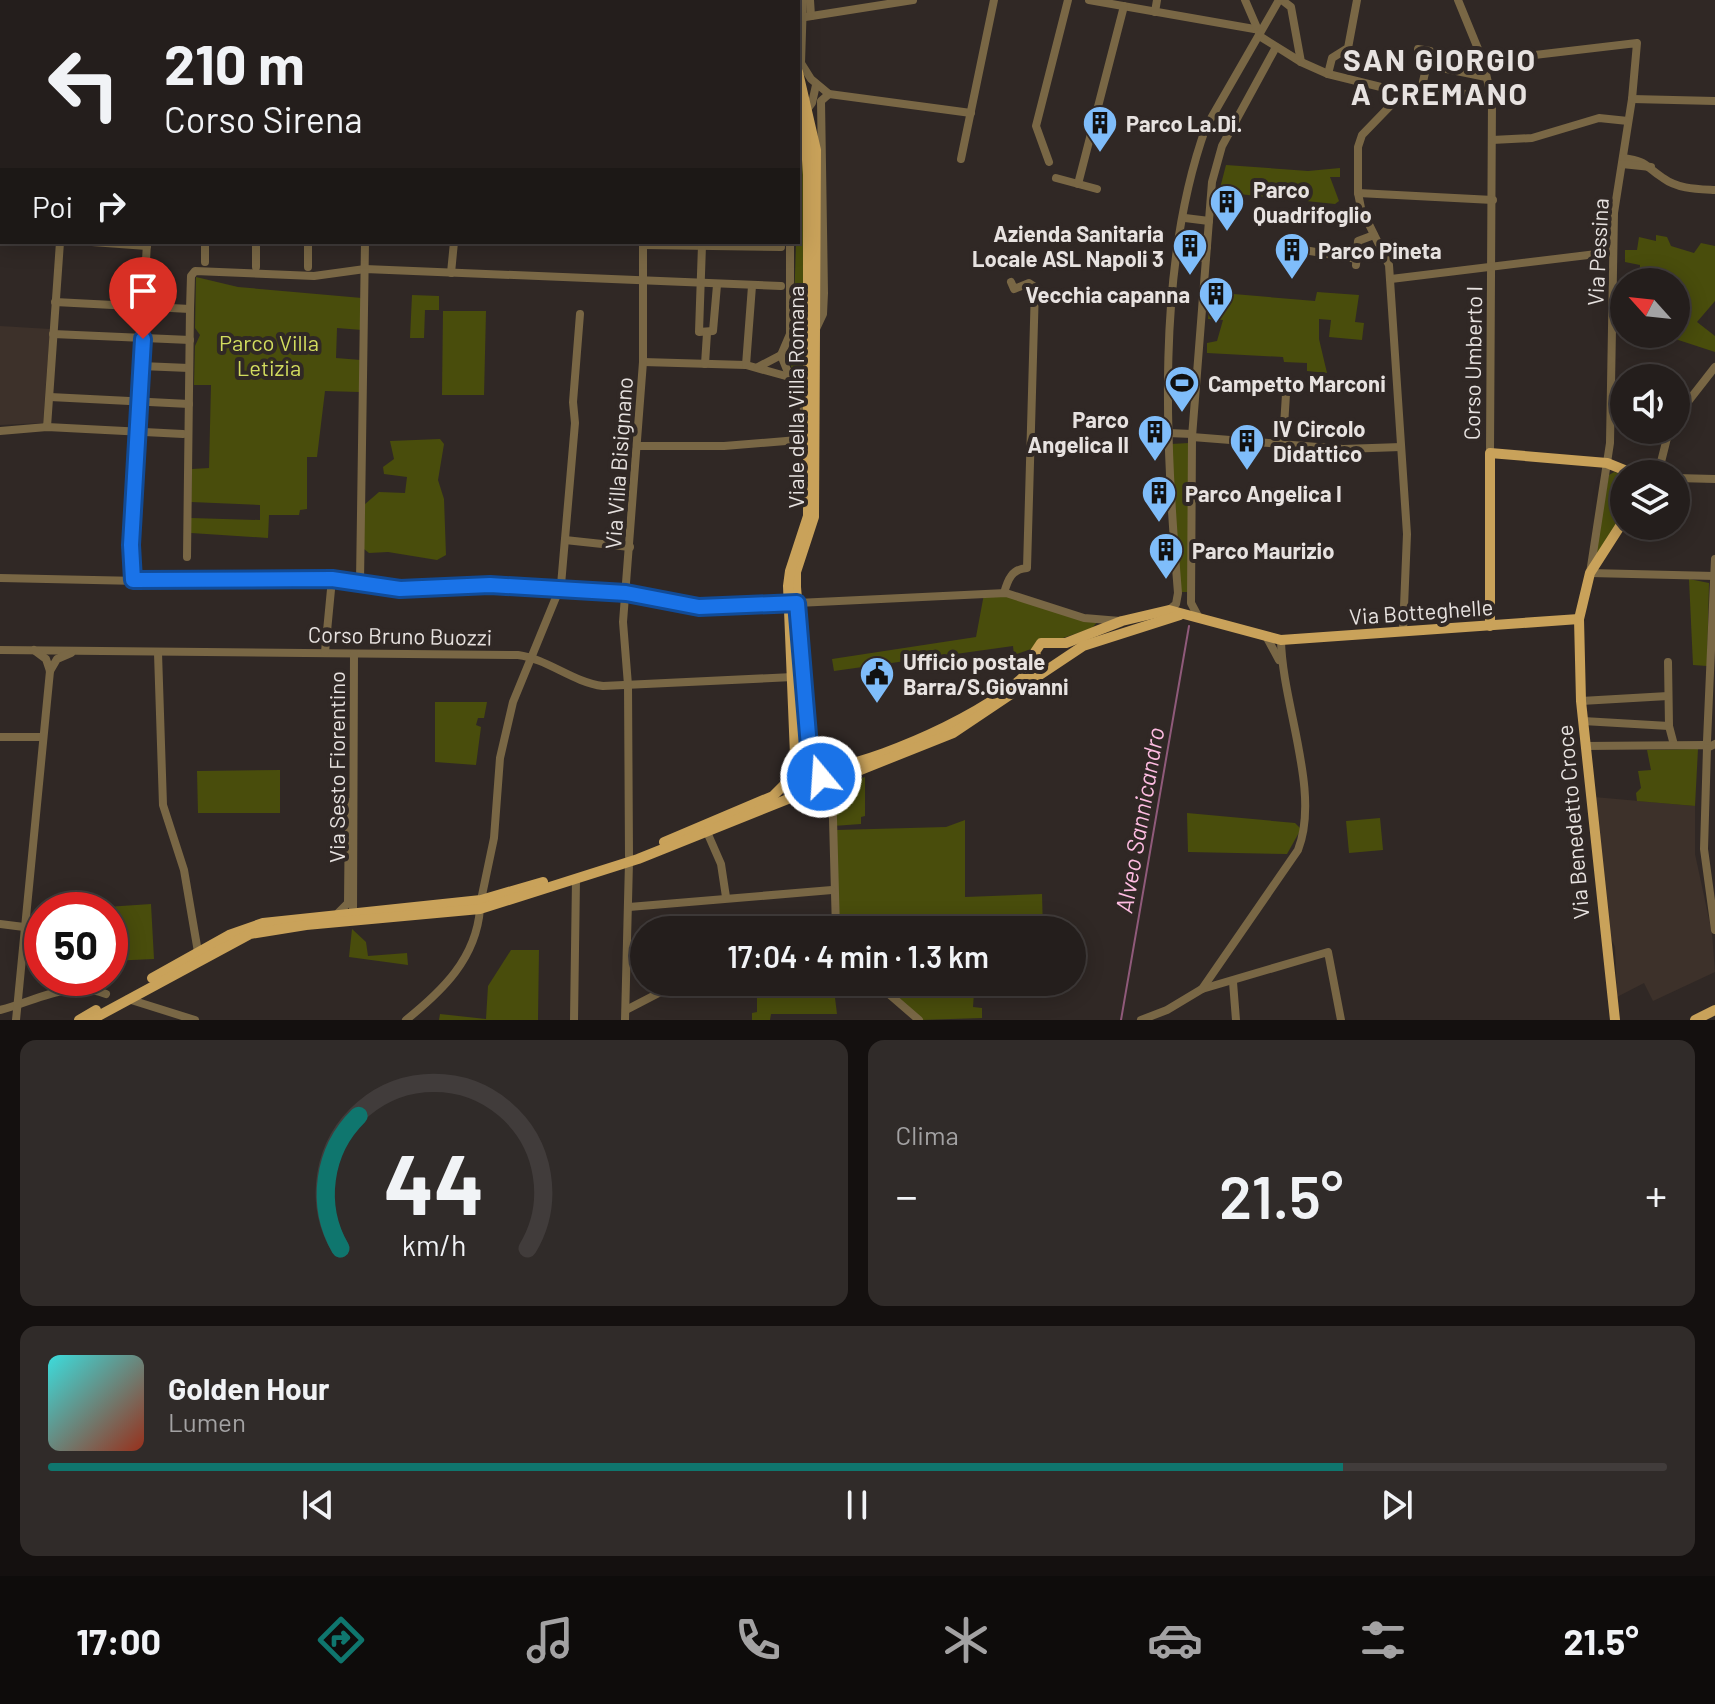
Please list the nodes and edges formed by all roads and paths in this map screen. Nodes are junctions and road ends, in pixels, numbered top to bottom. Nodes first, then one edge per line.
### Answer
1 (913, 0) edge
2 (994, 0) edge
3 (1068, 0) edge
4 (1089, 0) edge
5 (1157, 0) edge
6 (1245, 0) edge
7 (1280, 0) edge
8 (1357, 0) edge
9 (1458, 0) edge
10 (804, 2) edge
11 (1124, 6) junction
12 (1155, 12) junction
13 (804, 17) edge
14 (1260, 30) junction
15 (1276, 47) junction
16 (1418, 49) dead end
17 (1483, 61) junction
18 (1301, 62) junction
19 (1427, 65) junction
20 (1328, 74) junction
21 (1486, 77) junction
22 (800, 84) edge
23 (816, 85) junction
24 (1422, 86) junction
25 (1389, 89) junction
26 (1405, 91) junction
27 (829, 94) junction
28 (1632, 99) junction
29 (1492, 100) junction
30 (1715, 101) edge
31 (1393, 103) junction
32 (800, 108) edge
33 (971, 113) junction
34 (800, 119) edge
35 (1628, 121) junction
36 (1492, 140) junction
37 (812, 154) junction
38 (961, 159) dead end
39 (1622, 161) junction
40 (1049, 162) dead end
41 (1056, 178) dead end
42 (1078, 184) junction
43 (1097, 189) dead end
44 (1715, 190) edge
45 (1358, 193) junction
46 (1493, 200) junction
47 (1185, 218) junction
48 (1209, 221) junction
49 (1374, 235) junction
50 (60, 244) edge
51 (147, 244) edge
52 (205, 244) edge
53 (256, 244) edge
54 (308, 244) edge
55 (365, 244) edge
56 (454, 244) edge
57 (643, 244) edge
58 (672, 244) edge
59 (1180, 244) junction
60 (702, 245) junction
61 (786, 245) edge
62 (1207, 247) junction
63 (1304, 250) dead end
64 (1613, 252) junction
65 (1178, 255) junction
66 (1206, 258) junction
67 (205, 262) dead end
68 (256, 267) dead end
69 (308, 267) dead end
70 (1494, 267) junction
71 (365, 269) junction
72 (451, 273) junction
73 (1391, 279) junction
74 (1011, 282) dead end
75 (643, 283) junction
76 (699, 284) junction
77 (717, 285) junction
78 (752, 286) junction
79 (781, 286) dead end
80 (55, 302) junction
81 (144, 308) junction
82 (190, 309) junction
83 (580, 314) dead end
84 (815, 331) junction
85 (707, 333) junction
86 (53, 334) junction
87 (143, 339) junction
88 (190, 340) junction
89 (781, 355) junction
90 (643, 362) junction
91 (705, 364) junction
92 (746, 365) junction
93 (141, 366) junction
94 (757, 367) junction
95 (1715, 367) edge
96 (189, 368) junction
97 (794, 378) junction
98 (1286, 394) dead end
99 (50, 397) junction
100 (1690, 399) edge
101 (139, 402) junction
102 (189, 404) junction
103 (807, 426) junction
104 (47, 427) junction
105 (0, 431) edge
106 (138, 433) junction
107 (183, 434) dead end
108 (1168, 435) junction
109 (1192, 437) junction
110 (798, 440) dead end
111 (1283, 442) junction
112 (637, 446) junction
113 (1401, 447) junction
114 (1490, 453) junction
115 (1607, 463) junction
116 (1610, 464) edge
117 (1690, 478) edge
118 (1715, 479) edge
119 (565, 540) junction
120 (1611, 540) edge
121 (630, 547) junction
122 (187, 557) dead end
123 (1715, 559) edge
124 (1590, 573) junction
125 (1714, 576) edge
126 (0, 578) edge
127 (332, 579) junction
128 (133, 580) junction
129 (360, 581) junction
130 (560, 591) junction
131 (626, 593) junction
132 (1004, 593) junction
133 (1178, 593) junction
134 (1191, 598) junction
135 (794, 604) junction
136 (1174, 613) junction
137 (1579, 619) junction
138 (1204, 620) junction
139 (1122, 621) junction
140 (1490, 626) junction
141 (1403, 631) junction
142 (1266, 636) junction
143 (1281, 640) junction
144 (1055, 642) junction
145 (0, 650) edge
146 (34, 650) junction
147 (75, 650) junction
148 (325, 652) junction
149 (158, 653) junction
150 (354, 654) junction
151 (532, 657) junction
152 (1037, 660) junction
153 (1668, 662) dead end
154 (1281, 663) junction
155 (1055, 664) junction
156 (50, 671) junction
157 (799, 677) junction
158 (628, 685) junction
159 (1668, 696) junction
160 (1581, 701) junction
161 (1583, 721) junction
162 (1626, 726) junction
163 (1669, 726) junction
164 (0, 737) edge
165 (43, 737) junction
166 (1709, 744) edge
167 (1674, 745) junction
168 (1585, 746) junction
169 (1628, 746) junction
170 (815, 767) junction
171 (796, 775) junction
172 (832, 782) junction
173 (813, 787) junction
174 (707, 832) junction
175 (629, 859) junction
176 (576, 876) junction
177 (832, 890) dead end
178 (28, 892) edge
179 (726, 897) junction
180 (480, 904) junction
181 (629, 907) junction
182 (348, 912) junction
183 (836, 916) edge
184 (0, 924) edge
185 (24, 927) joint
186 (1715, 930) edge
187 (198, 952) junction
188 (1233, 982) junction
189 (1202, 989) junction
190 (50, 996) edge
191 (657, 996) edge
192 (891, 996) edge
193 (128, 999) junction
194 (18, 1005) junction
195 (0, 1010) edge
196 (1715, 1010) edge
197 (626, 1015) edge
198 (16, 1020) edge
199 (79, 1020) edge
200 (91, 1020) edge
201 (195, 1020) edge
202 (406, 1020) edge
203 (574, 1020) edge
204 (919, 1020) edge
205 (1141, 1020) edge
206 (1236, 1020) edge
207 (1341, 1020) edge
208 (1615, 1020) edge
209 (1695, 1020) edge

1 - 13 street
2 - 33 street
3 - 40 street
4 - 11 street
5 - 12 street
6 - 14 street
7 - 14 street
7 - 18 street
8 - 20 street
9 - 17 street, Corso Umberto I
10 - 13 street
11 - 12 street
11 - 42 street
12 - 14 street
13 - 23 street
14 - 15 street
14 - 47 street
15 - 18 street
15 - 48 street
16 - 19 street
17 - 21 street, Corso Umberto I
17 - 28 street, Via Pessina
18 - 20 street
19 - 21 street
19 - 24 street
20 - 25 street
21 - 29 street, Corso Umberto I
22 - 37 main road, Viale della Villa Romana
23 - 27 street
23 - 34 street
24 - 26 street
24 - 29 street
25 - 26 street
25 - 31 street
26 - 31 street
27 - 33 street
27 - 84 street
28 - 30 street
28 - 35 street, Via Pessina
29 - 36 street, Corso Umberto I
31 - 45 street
32 - 37 main road, Viale della Villa Romana
33 - 38 street
35 - 36 street
35 - 39 street, Via Pessina
36 - 46 street, Corso Umberto I
37 - 84 main road, Viale della Villa Romana
37 - 103 main road, Viale della Villa Romana
39 - 44 street
39 - 64 street, Via Pessina
41 - 42 street
42 - 43 street
45 - 46 street
45 - 49 street
46 - 70 street, Corso Umberto I
47 - 48 street
47 - 59 street
48 - 62 street
49 - 63 street
49 - 73 street
50 - 80 street
51 - 81 street
52 - 67 street
53 - 68 street
54 - 69 street
55 - 71 street
56 - 72 street
57 - 75 street, Via Villa Bisignano
58 - 60 street
59 - 62 street
59 - 65 street
60 - 61 street
60 - 76 street
61 - 89 street
62 - 66 street
64 - 70 street
64 - 115 street, Via Pessina
65 - 66 street
65 - 108 street
66 - 109 street
70 - 73 street
70 - 114 street, Corso Umberto I
71 - 72 street
71 - 82 street
71 - 129 street
72 - 75 street
73 - 113 street
74 - 132 street
75 - 76 street
75 - 90 street, Via Villa Bisignano
76 - 77 street
76 - 85 street
77 - 78 street
77 - 85 street
78 - 79 street
78 - 92 street
80 - 81 street
80 - 86 street
81 - 82 street
81 - 87 street
82 - 88 street
83 - 119 street
84 - 135 main road, Viale della Villa Romana
85 - 91 street
86 - 87 street
86 - 99 street
87 - 88 street
87 - 93 street
88 - 96 street
89 - 94 street
89 - 97 street
90 - 91 street
90 - 112 street, Via Villa Bisignano
91 - 92 street
92 - 94 street
93 - 96 street
93 - 101 street
94 - 97 street
95 - 100 street
96 - 102 street
97 - 103 street
98 - 111 street
99 - 101 street
99 - 104 street
101 - 102 street
101 - 106 street
102 - 122 street
103 - 135 main road, Viale della Villa Romana
104 - 105 street
104 - 106 street
106 - 107 street
106 - 128 street
108 - 109 street
108 - 133 street
109 - 111 street
109 - 134 street
110 - 112 street
111 - 113 street
112 - 121 street, Via Villa Bisignano
113 - 141 street
114 - 115 main road
114 - 140 main road, Corso Umberto I
115 - 116 main road
115 - 124 street, Via Pessina
117 - 118 street
119 - 121 street
119 - 130 street
120 - 124 main road, Via Benedetto Croce
121 - 131 street, Via Villa Bisignano
123 - 125 street
124 - 125 street
124 - 137 main road, Via Benedetto Croce
125 - 166 street
126 - 128 street
127 - 128 street
127 - 129 street
127 - 148 street
129 - 130 street
130 - 131 street
130 - 151 street
131 - 135 street
131 - 158 street, Via Villa Bisignano
132 - 135 street
132 - 139 street
133 - 134 street
133 - 136 street
134 - 136 street
134 - 138 street
135 - 157 main road, Viale della Villa Romana
136 - 138 main road, Via Botteghelle
136 - 139 main road
136 - 155 main road
137 - 140 main road, Via Botteghelle
137 - 160 main road, Via Benedetto Croce
138 - 142 main road, Via Botteghelle
139 - 144 main road
140 - 141 main road, Via Botteghelle
141 - 143 main road, Via Botteghelle
142 - 143 main road, Via Botteghelle
142 - 154 street
143 - 154 street
144 - 152 main road
144 - 155 main road
145 - 146 street, Corso Bruno Buozzi
146 - 147 street, Corso Bruno Buozzi
146 - 156 street
147 - 149 street, Corso Bruno Buozzi
147 - 156 street
148 - 149 street, Corso Bruno Buozzi
148 - 150 street, Corso Bruno Buozzi
149 - 187 street
150 - 151 street, Corso Bruno Buozzi
150 - 182 street, Via Sesto Fiorentino
151 - 158 street, Corso Bruno Buozzi
151 - 180 street
152 - 155 main road
152 - 170 main road
153 - 159 street
154 - 189 street
155 - 172 main road
156 - 165 street
157 - 158 street, Corso Bruno Buozzi
157 - 170 main road, Viale della Villa Romana
157 - 171 main road, Viale della Villa Romana
158 - 175 street, Via Villa Bisignano
159 - 160 street
159 - 163 street
160 - 161 main road, Via Benedetto Croce
161 - 162 street
161 - 168 main road, Via Benedetto Croce
162 - 163 street
162 - 169 street
163 - 167 street
164 - 165 street
165 - 178 street
166 - 167 street
166 - 186 street
167 - 169 street
168 - 169 street
168 - 208 main road, Via Benedetto Croce
170 - 171 main road
170 - 173 main road
171 - 173 main road
171 - 175 main road
172 - 173 main road
172 - 183 street
173 - 174 main road
174 - 175 main road
174 - 179 street
175 - 176 main road
175 - 181 street, Via Villa Bisignano
176 - 180 main road
176 - 203 street
177 - 179 street
179 - 181 street
180 - 182 main road
180 - 202 street
181 - 197 street, Via Villa Bisignano
182 - 187 main road
182 - 193 main road
184 - 185 street
185 - 194 street
187 - 199 main road
188 - 189 street
188 - 206 street
188 - 207 street
189 - 205 street
190 - 194 street
191 - 197 street
192 - 204 street
193 - 200 main road
193 - 201 street
194 - 195 street
194 - 198 street
196 - 209 main road

